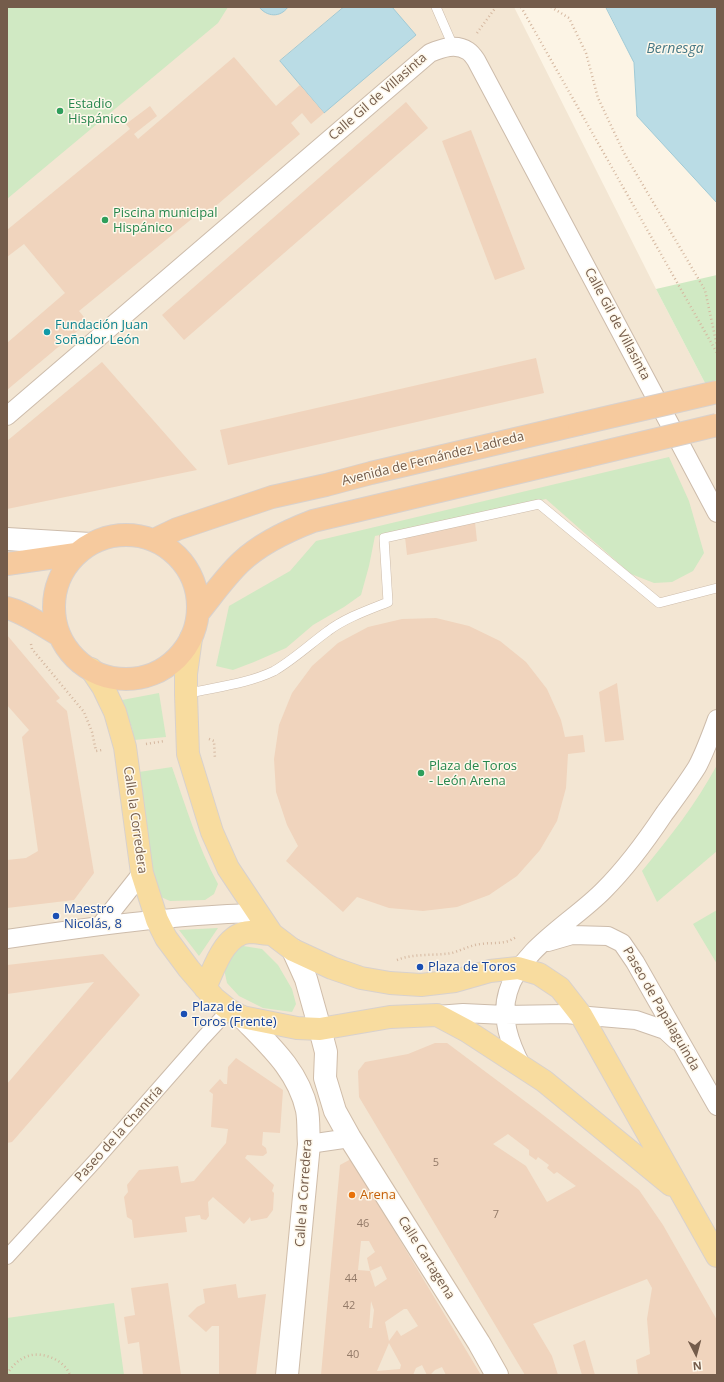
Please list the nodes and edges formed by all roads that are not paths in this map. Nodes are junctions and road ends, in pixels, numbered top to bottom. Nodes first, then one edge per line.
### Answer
1 (436, 7) edge
2 (453, 46) junction
3 (717, 392) edge
4 (7, 416) edge
5 (717, 425) edge
6 (717, 513) edge
7 (7, 539) edge
8 (154, 540) junction
9 (83, 549) junction
10 (7, 564) edge
11 (717, 588) edge
12 (7, 608) edge
13 (199, 612) junction
14 (59, 635) junction
15 (191, 638) junction
16 (91, 669) junction
17 (186, 694) junction
18 (717, 720) edge
19 (142, 873) junction
20 (256, 913) junction
21 (157, 920) junction
22 (108, 925) junction
23 (272, 934) junction
24 (7, 939) edge
25 (542, 943) junction
26 (293, 950) junction
27 (518, 968) junction
28 (205, 988) junction
29 (236, 1013) junction
30 (437, 1015) junction
31 (505, 1015) junction
32 (581, 1015) junction
33 (320, 1029) junction
34 (682, 1046) junction
35 (522, 1067) junction
36 (717, 1106) edge
37 (350, 1138) junction
38 (309, 1144) junction
39 (681, 1193) junction
40 (717, 1256) edge
41 (7, 1257) edge
42 (287, 1375) edge
43 (497, 1375) edge

1 - 2 lane
2 - 4 street, Calle Gil de Villasinta
2 - 6 street, Calle Gil de Villasinta
3 - 8 highway, Avenida de Fernández Ladreda, bridge
5 - 13 highway, bridge
7 - 9 main road
8 - 9 highway
8 - 13 highway
9 - 10 highway
9 - 14 highway
11 - 17 lane
12 - 14 highway
13 - 15 highway
14 - 16 highway
15 - 16 highway
15 - 17 main road
16 - 19 main road, Calle la Corredera
17 - 20 main road
18 - 25 street
19 - 21 main road, Calle la Corredera
19 - 22 street
20 - 21 street
20 - 23 main road
21 - 22 street
21 - 28 main road, Calle la Corredera
22 - 24 street
23 - 26 main road
23 - 28 main road
25 - 27 street
25 - 34 street, Paseo de Papalaguinda
26 - 27 main road
26 - 33 main road, Calle Cartagena
27 - 31 street
27 - 32 main road
28 - 29 main road, Calle la Corredera
29 - 33 main road
29 - 38 main road, Calle la Corredera
29 - 41 street, Paseo de la Chantría
30 - 31 street
30 - 33 main road
30 - 35 main road
31 - 32 street
31 - 35 street
32 - 34 street
32 - 39 main road
33 - 37 main road, Calle Cartagena
34 - 36 street, Paseo de Papalaguinda
35 - 39 main road
37 - 38 street
37 - 43 main road, Calle Cartagena
38 - 42 main road, Calle la Corredera
39 - 40 main road

